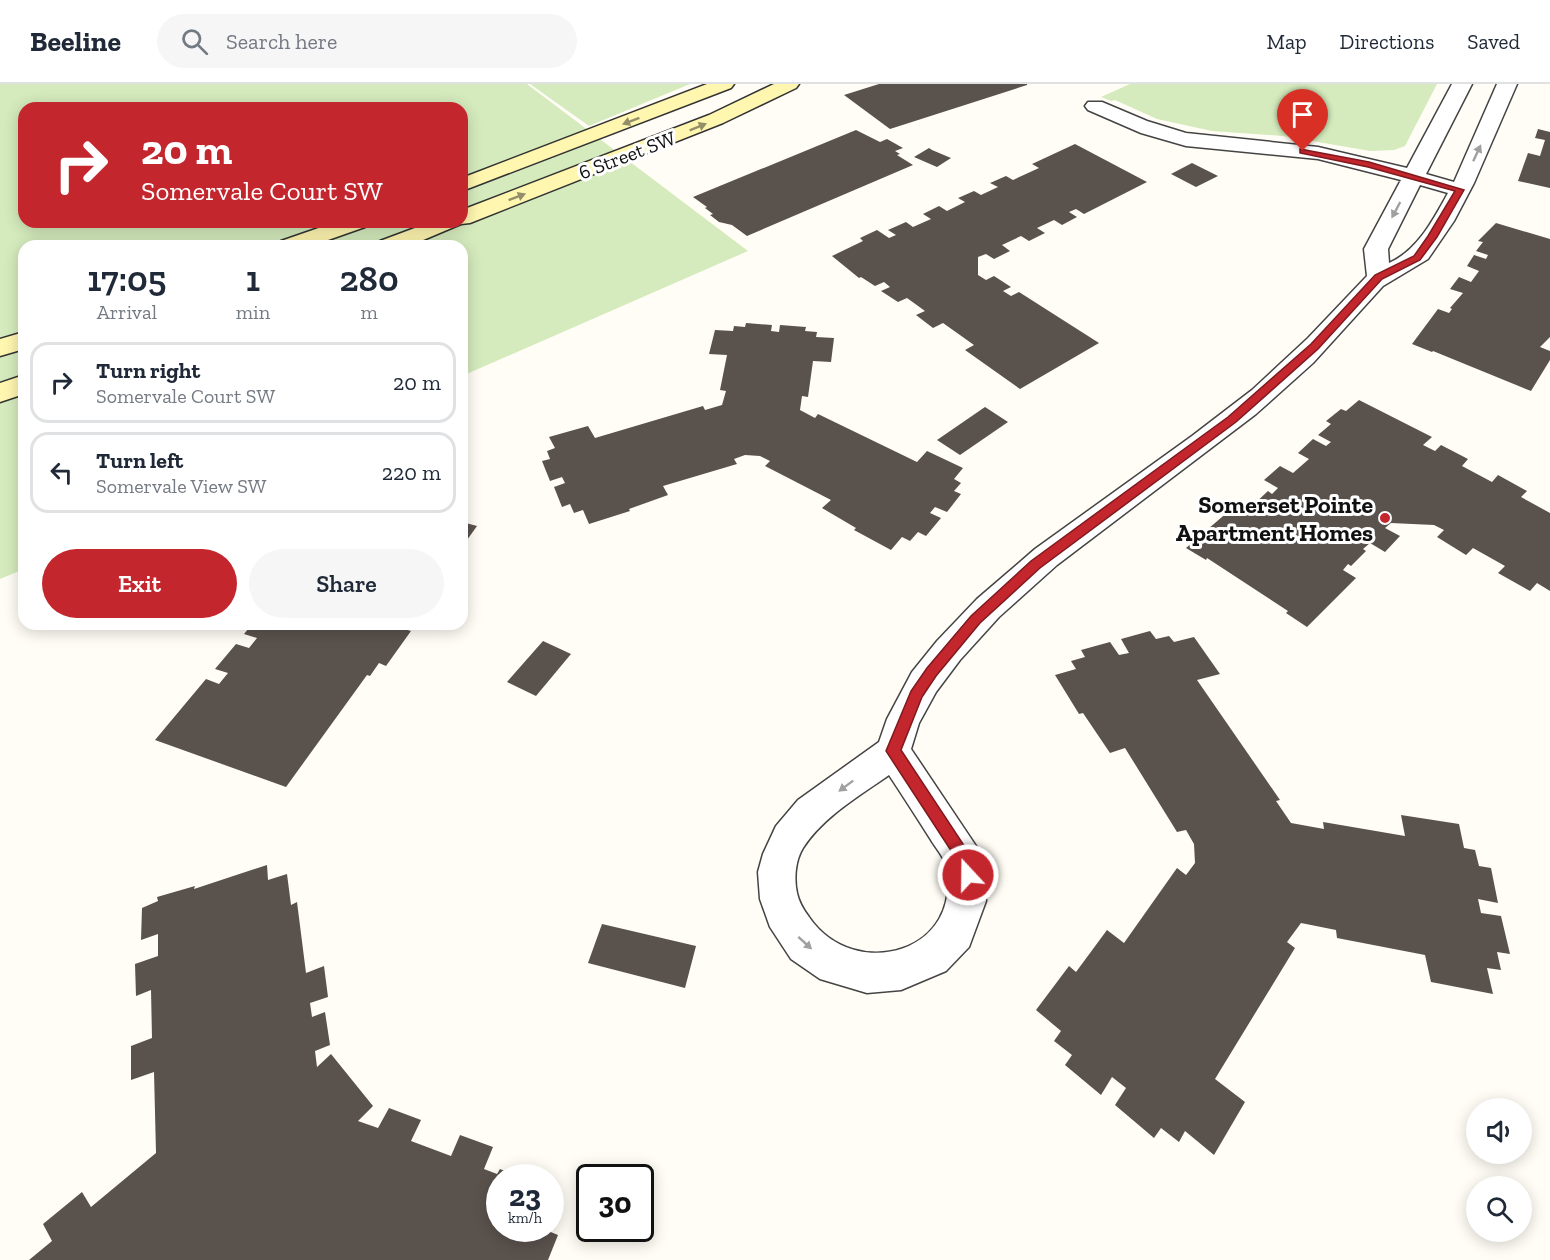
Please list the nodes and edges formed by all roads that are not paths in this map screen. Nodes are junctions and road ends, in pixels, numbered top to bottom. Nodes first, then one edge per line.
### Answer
1 (724, 84) edge
2 (789, 84) edge
3 (1462, 84) edge
4 (1507, 84) edge
5 (1095, 106) dead end
6 (1413, 177) junction
7 (468, 183) edge
8 (1460, 190) junction
9 (468, 216) edge
10 (340, 228) edge
11 (435, 228) edge
12 (307, 240) edge
13 (404, 240) edge
14 (1379, 277) junction
15 (18, 342) edge
16 (0, 348) edge
17 (18, 386) edge
18 (0, 393) edge
19 (893, 751) junction

1 -> 7 main road, 6 Street SW
9 -> 2 main road, 6 Street SW
3 - 6 street
8 -> 4 street
5 - 6 street
6 - 8 street
6 -> 14 street
8 - 14 street
10 - 12 main road
11 - 13 main road
14 - 19 street
15 - 16 main road
17 - 18 main road
19 -> 19 street

